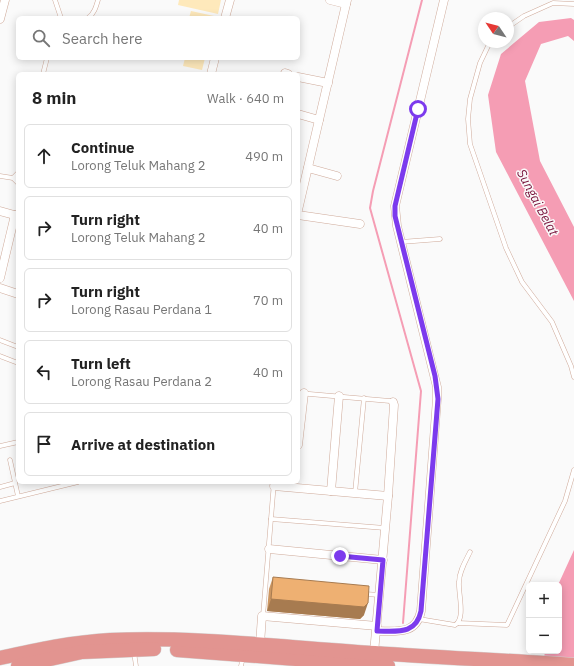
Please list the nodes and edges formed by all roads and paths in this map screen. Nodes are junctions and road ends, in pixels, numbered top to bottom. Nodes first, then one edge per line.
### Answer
1 (5, 0) edge
2 (55, 0) edge
3 (98, 0) edge
4 (230, 0) edge
5 (330, 0) edge
6 (444, 0) edge
7 (346, 2) edge
8 (574, 4) edge
9 (60, 16) edge
10 (91, 16) edge
11 (226, 16) edge
12 (0, 19) edge
13 (514, 23) edge
14 (487, 48) edge
15 (46, 60) edge
16 (214, 60) edge
17 (44, 72) edge
18 (212, 72) edge
19 (300, 77) edge
20 (328, 83) junction
21 (300, 115) edge
22 (319, 120) junction
23 (308, 168) junction
24 (16, 175) edge
25 (0, 176) edge
26 (337, 176) dead end
27 (13, 178) junction
28 (16, 181) edge
29 (300, 202) edge
30 (0, 210) edge
31 (16, 215) edge
32 (300, 215) edge
33 (360, 224) dead end
34 (440, 239) dead end
35 (401, 242) junction
36 (0, 278) edge
37 (0, 288) edge
38 (16, 293) edge
39 (0, 340) edge
40 (16, 346) edge
41 (0, 356) edge
42 (16, 361) edge
43 (574, 377) edge
44 (301, 393) edge
45 (339, 396) junction
46 (364, 398) junction
47 (392, 402) joint
48 (300, 410) edge
49 (16, 442) edge
50 (0, 446) edge
51 (10, 460) dead end
52 (574, 470) edge
53 (15, 483) junction
54 (69, 484) edge
55 (274, 484) edge
56 (294, 485) edge
57 (0, 487) edge
58 (331, 491) junction
59 (355, 493) junction
60 (18, 496) junction
61 (388, 496) junction
62 (0, 501) edge
63 (271, 519) junction
64 (386, 528) junction
65 (269, 549) junction
66 (470, 552) dead end
67 (383, 560) junction
68 (265, 585) junction
69 (272, 586) edge
70 (357, 593) edge
71 (380, 595) junction
72 (262, 616) junction
73 (420, 619) junction
74 (458, 623) junction
75 (377, 628) junction
76 (260, 644) junction
77 (374, 653) junction
78 (0, 658) edge
79 (135, 660) edge
80 (242, 660) edge
81 (304, 663) edge
82 (574, 665) edge
83 (18, 666) edge
84 (388, 666) edge

1 - 12 street
2 - 9 lane
3 - 10 lane
4 - 11 street
5 - 7 street
6 - 35 street
7 - 20 street
8 - 13 lane
14 - 43 lane
15 - 17 lane
16 - 18 street
19 - 20 street
20 - 22 street
21 - 22 street
22 - 23 street
23 - 26 street
23 - 29 street
24 - 27 lane
25 - 27 lane
27 - 28 lane
30 - 31 street
31 - 36 street
32 - 33 street
34 - 35 lane
35 - 73 street
37 - 38 street
39 - 40 lane
41 - 42 lane
44 - 45 lane
44 - 48 street
45 - 46 lane
45 - 58 street
46 - 47 lane
46 - 59 lane
47 - 61 street
49 - 50 lane
51 - 53 lane
52 - 74 lane
53 - 57 lane
53 - 60 lane
54 - 60 lane
55 - 56 street
55 - 63 lane
56 - 58 street
58 - 59 street
59 - 61 street
60 - 62 lane
61 - 64 street
63 - 64 lane
63 - 65 lane
64 - 67 street
65 - 67 street
65 - 68 lane
66 - 74 lane
67 - 71 street
68 - 69 lane
68 - 72 lane
70 - 71 lane
71 - 75 street
72 - 75 street
72 - 76 street
73 - 74 lane
73 - 75 street
75 - 77 street
76 - 77 highway
76 - 78 highway
77 - 82 highway
79 - 80 highway
79 - 83 highway
80 - 81 highway
81 - 84 highway

